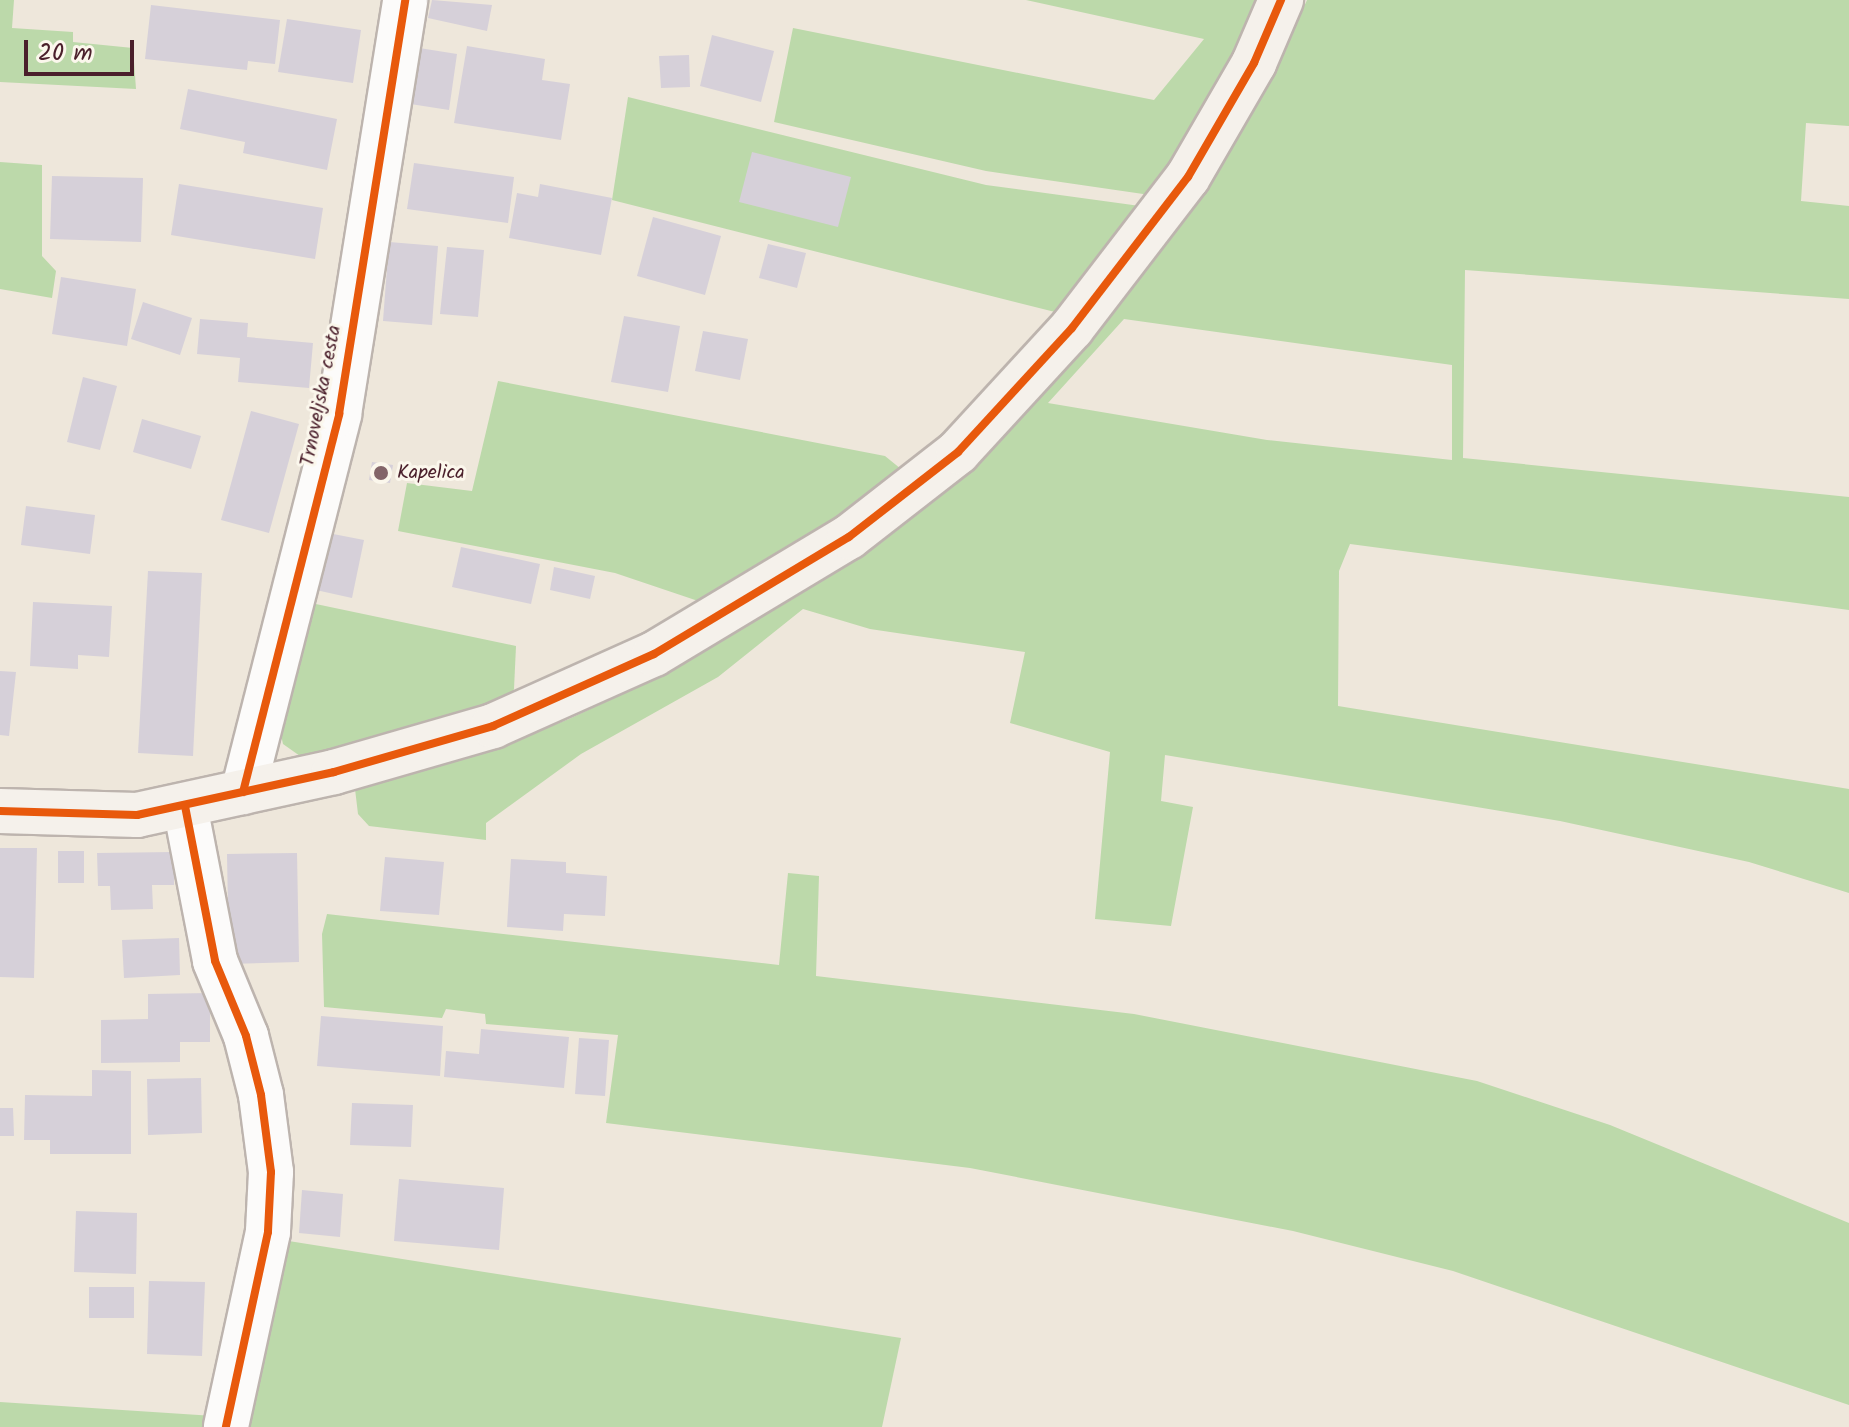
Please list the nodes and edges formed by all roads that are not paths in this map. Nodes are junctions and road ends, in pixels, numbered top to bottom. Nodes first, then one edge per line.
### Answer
1 (405, 0) edge
2 (1281, 0) edge
3 (243, 792) junction
4 (185, 806) junction
5 (0, 811) edge
6 (226, 1427) edge

1 - 3 street, Trnoveljska cesta
2 - 3 street
3 - 4 street
4 - 5 street
4 - 6 street

